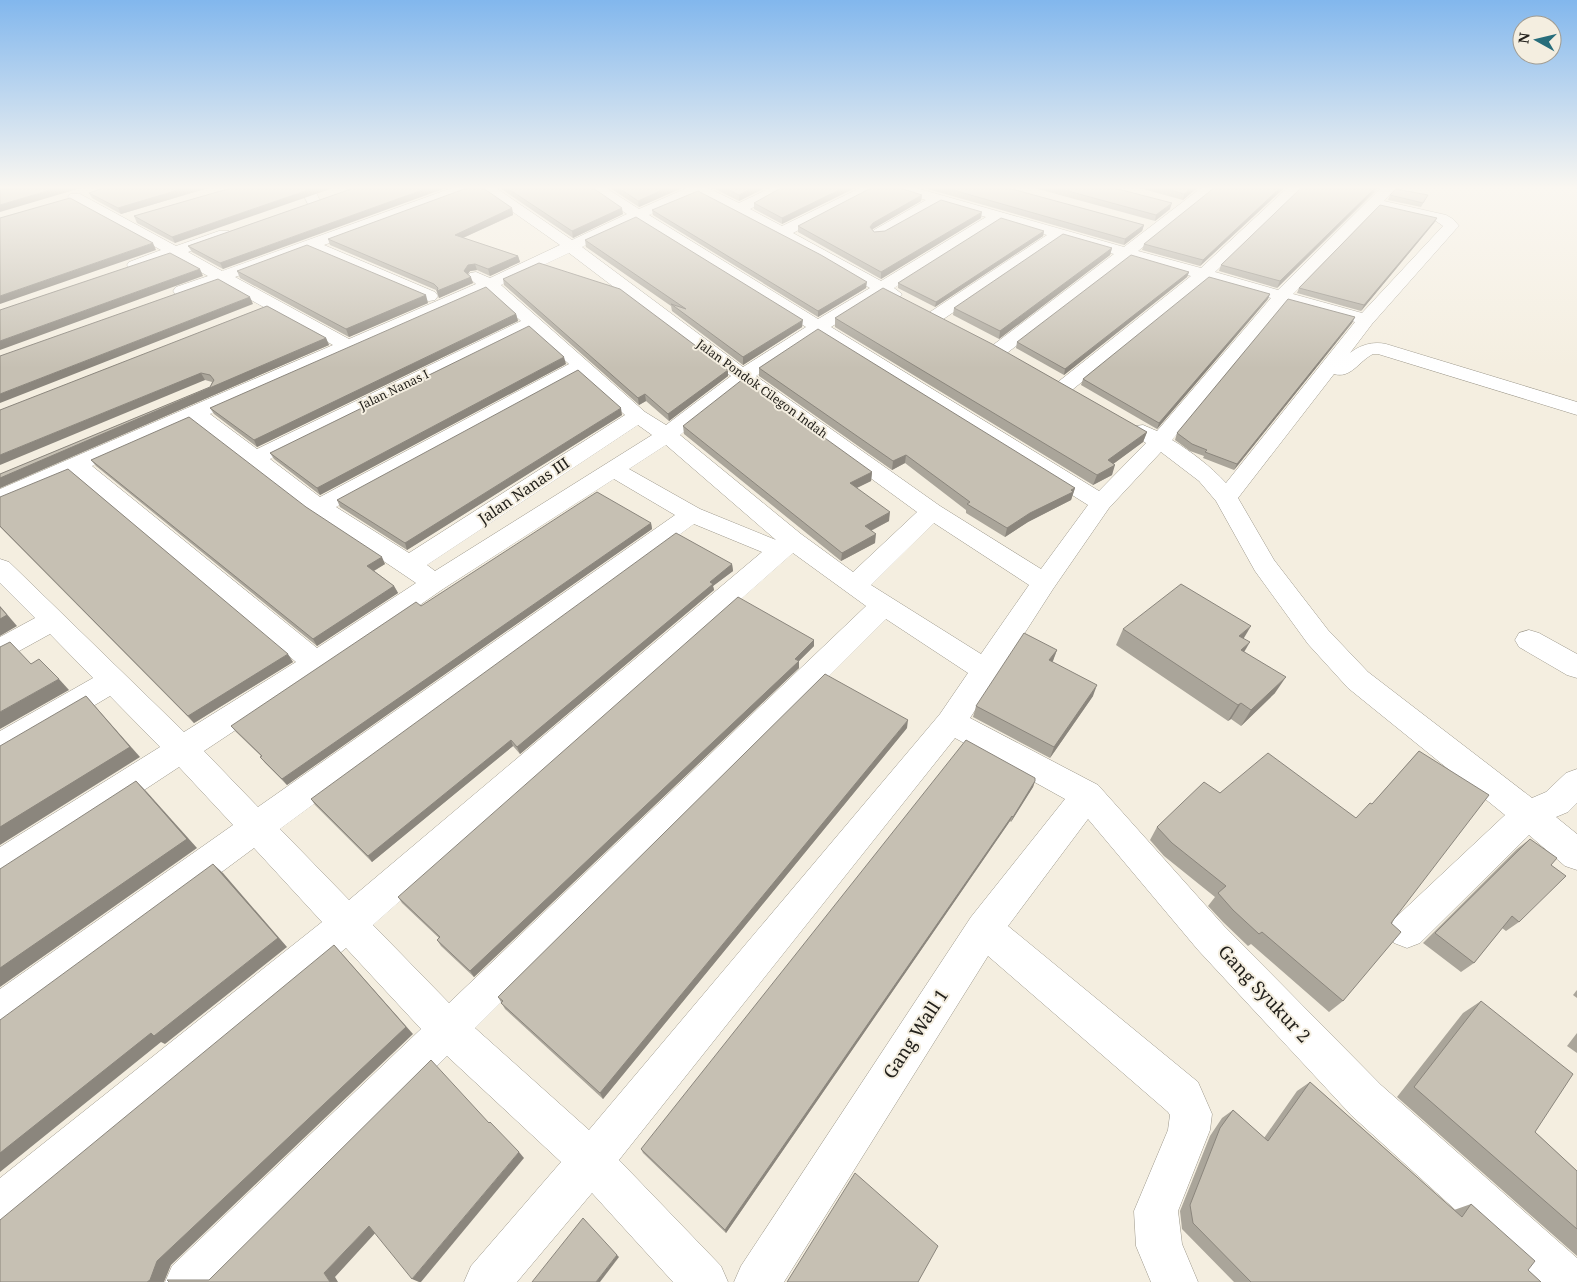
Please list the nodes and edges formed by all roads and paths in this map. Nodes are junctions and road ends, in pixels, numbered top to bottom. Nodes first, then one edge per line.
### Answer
1 (169, 248) edge
2 (184, 248) edge
3 (303, 248) edge
4 (318, 248) edge
5 (552, 248) edge
6 (573, 248) edge
7 (691, 248) edge
8 (810, 248) edge
9 (946, 248) edge
10 (1036, 248) edge
11 (1108, 248) edge
12 (1134, 248) edge
13 (1232, 248) edge
14 (1330, 248) edge
15 (1431, 248) edge
16 (175, 251) junction
17 (1127, 253) junction
18 (120, 270) edge
19 (1204, 274) junction
20 (221, 277) junction
21 (482, 280) junction
22 (880, 288) junction
23 (429, 296) junction
24 (166, 297) edge
25 (1281, 297) junction
26 (272, 304) junction
27 (254, 311) edge
28 (1366, 320) junction
29 (534, 322) junction
30 (818, 327) junction
31 (329, 336) junction
32 (348, 346) junction
33 (1016, 358) edge
34 (582, 365) junction
35 (256, 367) edge
36 (743, 376) junction
37 (1048, 376) edge
38 (1318, 383) junction
39 (1065, 386) junction
40 (1082, 396) edge
41 (1577, 409) edge
42 (195, 413) junction
43 (638, 416) junction
44 (1125, 421) edge
45 (667, 435) junction
46 (1160, 440) junction
47 (254, 459) junction
48 (77, 465) junction
49 (614, 470) junction
50 (0, 498) edge
51 (1226, 498) junction
52 (1101, 502) junction
53 (319, 507) junction
54 (932, 511) junction
55 (692, 514) junction
56 (785, 545) junction
57 (409, 565) junction
58 (0, 568) edge
59 (1044, 582) junction
60 (434, 583) junction
61 (854, 586) junction
62 (884, 606) junction
63 (54, 620) junction
64 (1530, 640) dead end
65 (0, 649) edge
66 (316, 663) junction
67 (1577, 667) edge
68 (986, 671) junction
69 (114, 680) junction
70 (951, 722) junction
71 (0, 746) edge
72 (182, 750) junction
73 (1577, 782) edge
74 (1087, 795) junction
75 (1528, 814) junction
76 (256, 827) junction
77 (1577, 856) edge
78 (0, 866) edge
79 (348, 924) junction
80 (984, 929) junction
81 (1407, 932) dead end
82 (0, 1012) edge
83 (448, 1030) junction
84 (590, 1161) junction
85 (0, 1206) edge
86 (188, 1282) edge
87 (487, 1282) edge
88 (705, 1282) edge
89 (757, 1282) edge
90 (1175, 1282) edge
91 (1569, 1282) edge

1 - 16 street
2 - 16 street
3 - 20 street
4 - 23 street
5 - 21 street
6 - 36 street, Jalan Pondok Cilegon Indah
7 - 30 street
8 - 22 street
9 - 22 street
10 - 22 street
11 - 17 street
12 - 17 street
13 - 19 street
14 - 25 street
15 - 28 street
16 - 18 street
16 - 20 street
17 - 19 street
17 - 33 street
19 - 25 street
19 - 39 street
20 - 24 street
20 - 26 street
21 - 23 street
21 - 29 street
21 - 32 street
22 - 30 street
23 - 31 street
25 - 28 street
25 - 46 street
26 - 27 street
26 - 31 street
28 - 38 street
29 - 34 street
29 - 47 street, Jalan Nanas I
30 - 36 street
30 - 52 street
31 - 32 street
31 - 35 street
32 - 42 street
34 - 43 street
34 - 53 street
36 - 45 street
36 - 54 street, Jalan Pondok Cilegon Indah
37 - 39 street
38 - 41 street
38 - 51 street
39 - 40 street
42 - 47 street
42 - 48 street
43 - 45 street
43 - 57 street, Jalan Nanas III
44 - 46 street
45 - 49 street
45 - 56 street
46 - 51 street
46 - 52 street
47 - 53 street
48 - 50 street
48 - 66 street
49 - 55 street
49 - 60 street
51 - 75 street
52 - 59 street
53 - 57 street
54 - 59 street, Jalan Pondok Cilegon Indah
54 - 61 street
55 - 56 street
55 - 76 street
56 - 61 street
56 - 79 street
57 - 60 street
58 - 63 street
59 - 68 street
60 - 66 street
61 - 62 street
62 - 68 street
62 - 83 street
63 - 65 street
63 - 69 street
64 - 67 street
66 - 72 street
68 - 70 street
69 - 71 street
69 - 72 street
70 - 74 street, Gang Syukur 2
70 - 84 street
72 - 76 street
72 - 78 street
73 - 75 street
74 - 80 street, Gang Wall 1
74 - 91 street, Gang Syukur 2
75 - 77 street
75 - 81 street
76 - 79 street
76 - 82 street
79 - 83 street
79 - 85 street
80 - 89 street, Gang Wall 1
80 - 90 street
83 - 84 street
83 - 86 street
84 - 87 street
84 - 88 street

